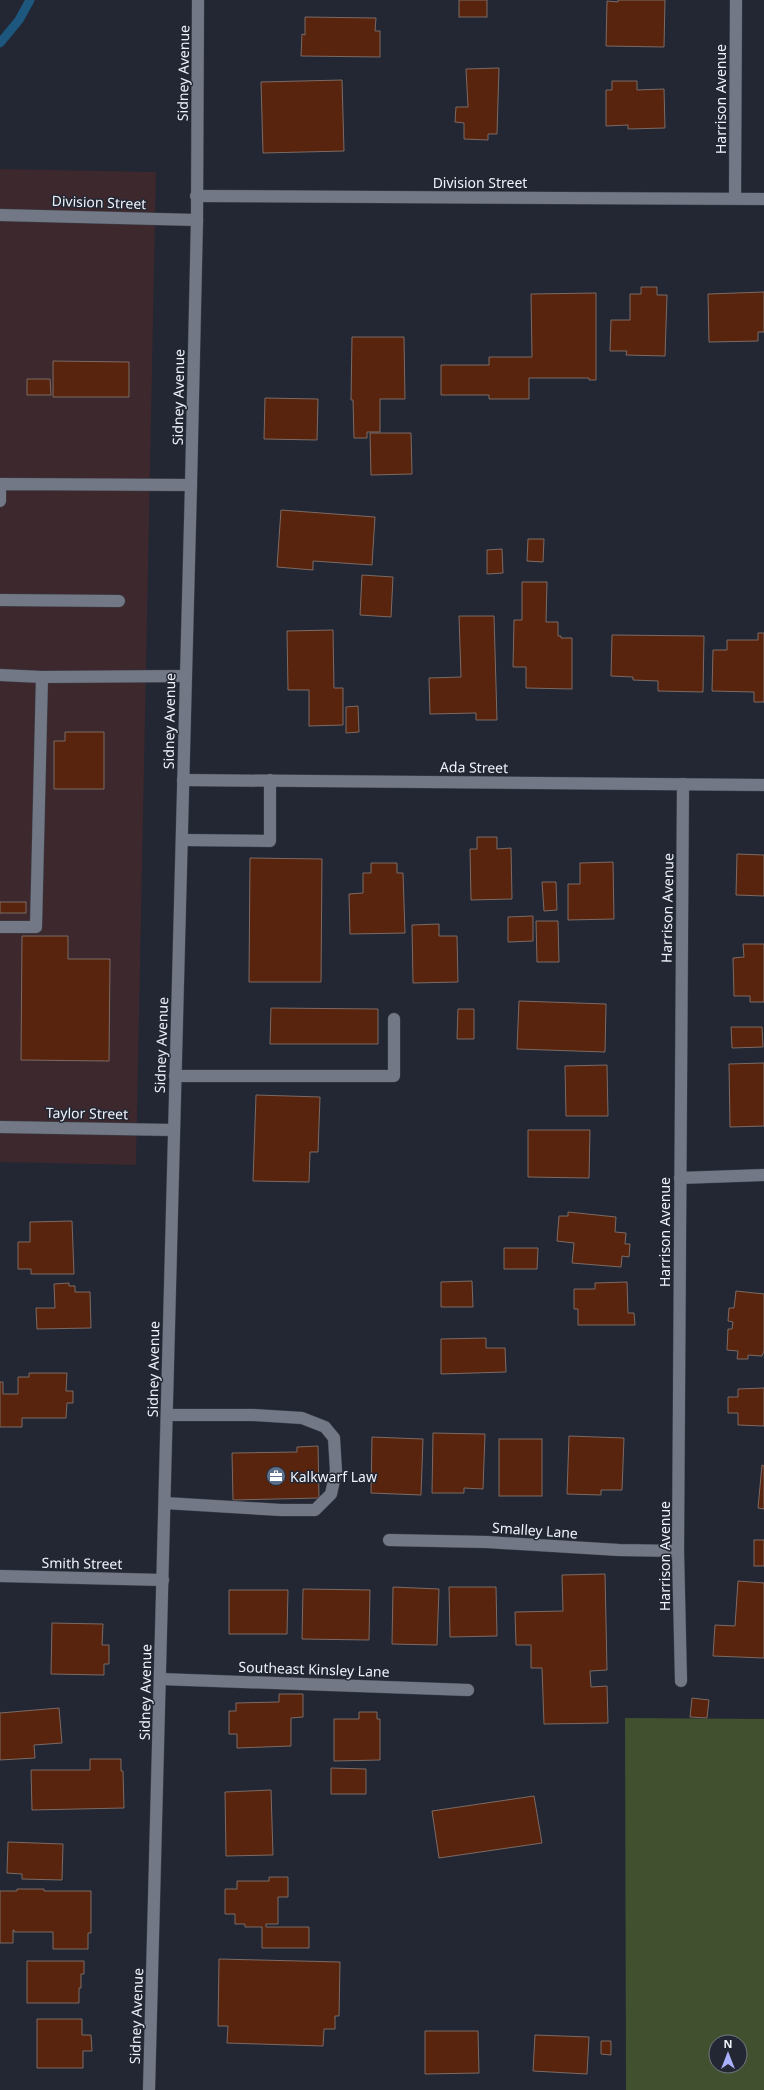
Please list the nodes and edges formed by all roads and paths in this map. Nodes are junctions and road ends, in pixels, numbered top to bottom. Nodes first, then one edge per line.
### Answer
1 (198, 0) edge
2 (736, 0) edge
3 (196, 196) junction
4 (735, 198) junction
5 (764, 199) edge
6 (0, 214) edge
7 (197, 220) junction
8 (191, 485) junction
9 (0, 501) edge
10 (0, 600) edge
11 (119, 601) dead end
12 (0, 675) edge
13 (185, 676) junction
14 (42, 677) junction
15 (183, 780) junction
16 (270, 780) junction
17 (683, 784) junction
18 (764, 785) edge
19 (182, 840) junction
20 (0, 927) edge
21 (394, 1018) dead end
22 (175, 1076) junction
23 (0, 1127) edge
24 (173, 1130) junction
25 (764, 1175) edge
26 (680, 1178) junction
27 (167, 1415) junction
28 (164, 1503) junction
29 (389, 1540) dead end
30 (678, 1551) junction
31 (0, 1576) edge
32 (163, 1580) junction
33 (160, 1679) junction
34 (681, 1681) dead end
35 (468, 1690) dead end
36 (150, 2090) edge

1 - 3 street, Sidney Avenue
2 - 4 street, Harrison Avenue
3 - 4 street, Division Street
3 - 7 street, Sidney Avenue
4 - 5 street, Division Street
6 - 7 street, Division Street
7 - 8 street, Sidney Avenue
8 - 9 street
8 - 13 street, Sidney Avenue
10 - 11 street
12 - 14 street
13 - 14 street
13 - 15 street, Sidney Avenue
14 - 20 street
15 - 16 street, Ada Street
15 - 19 street, Sidney Avenue
16 - 17 street, Ada Street
16 - 19 street
17 - 18 street, Ada Street
17 - 26 street, Harrison Avenue
19 - 22 street, Sidney Avenue
21 - 22 street
22 - 24 street, Sidney Avenue
23 - 24 street, Taylor Street
24 - 27 street, Sidney Avenue
25 - 26 street
26 - 30 street, Harrison Avenue
27 - 28 street, Sidney Avenue
27 - 28 street
28 - 32 street, Sidney Avenue
29 - 30 street, Smalley Lane
30 - 34 street, Harrison Avenue
31 - 32 street, Smith Street
32 - 33 street, Sidney Avenue
33 - 35 street, Southeast Kinsley Lane
33 - 36 street, Sidney Avenue

